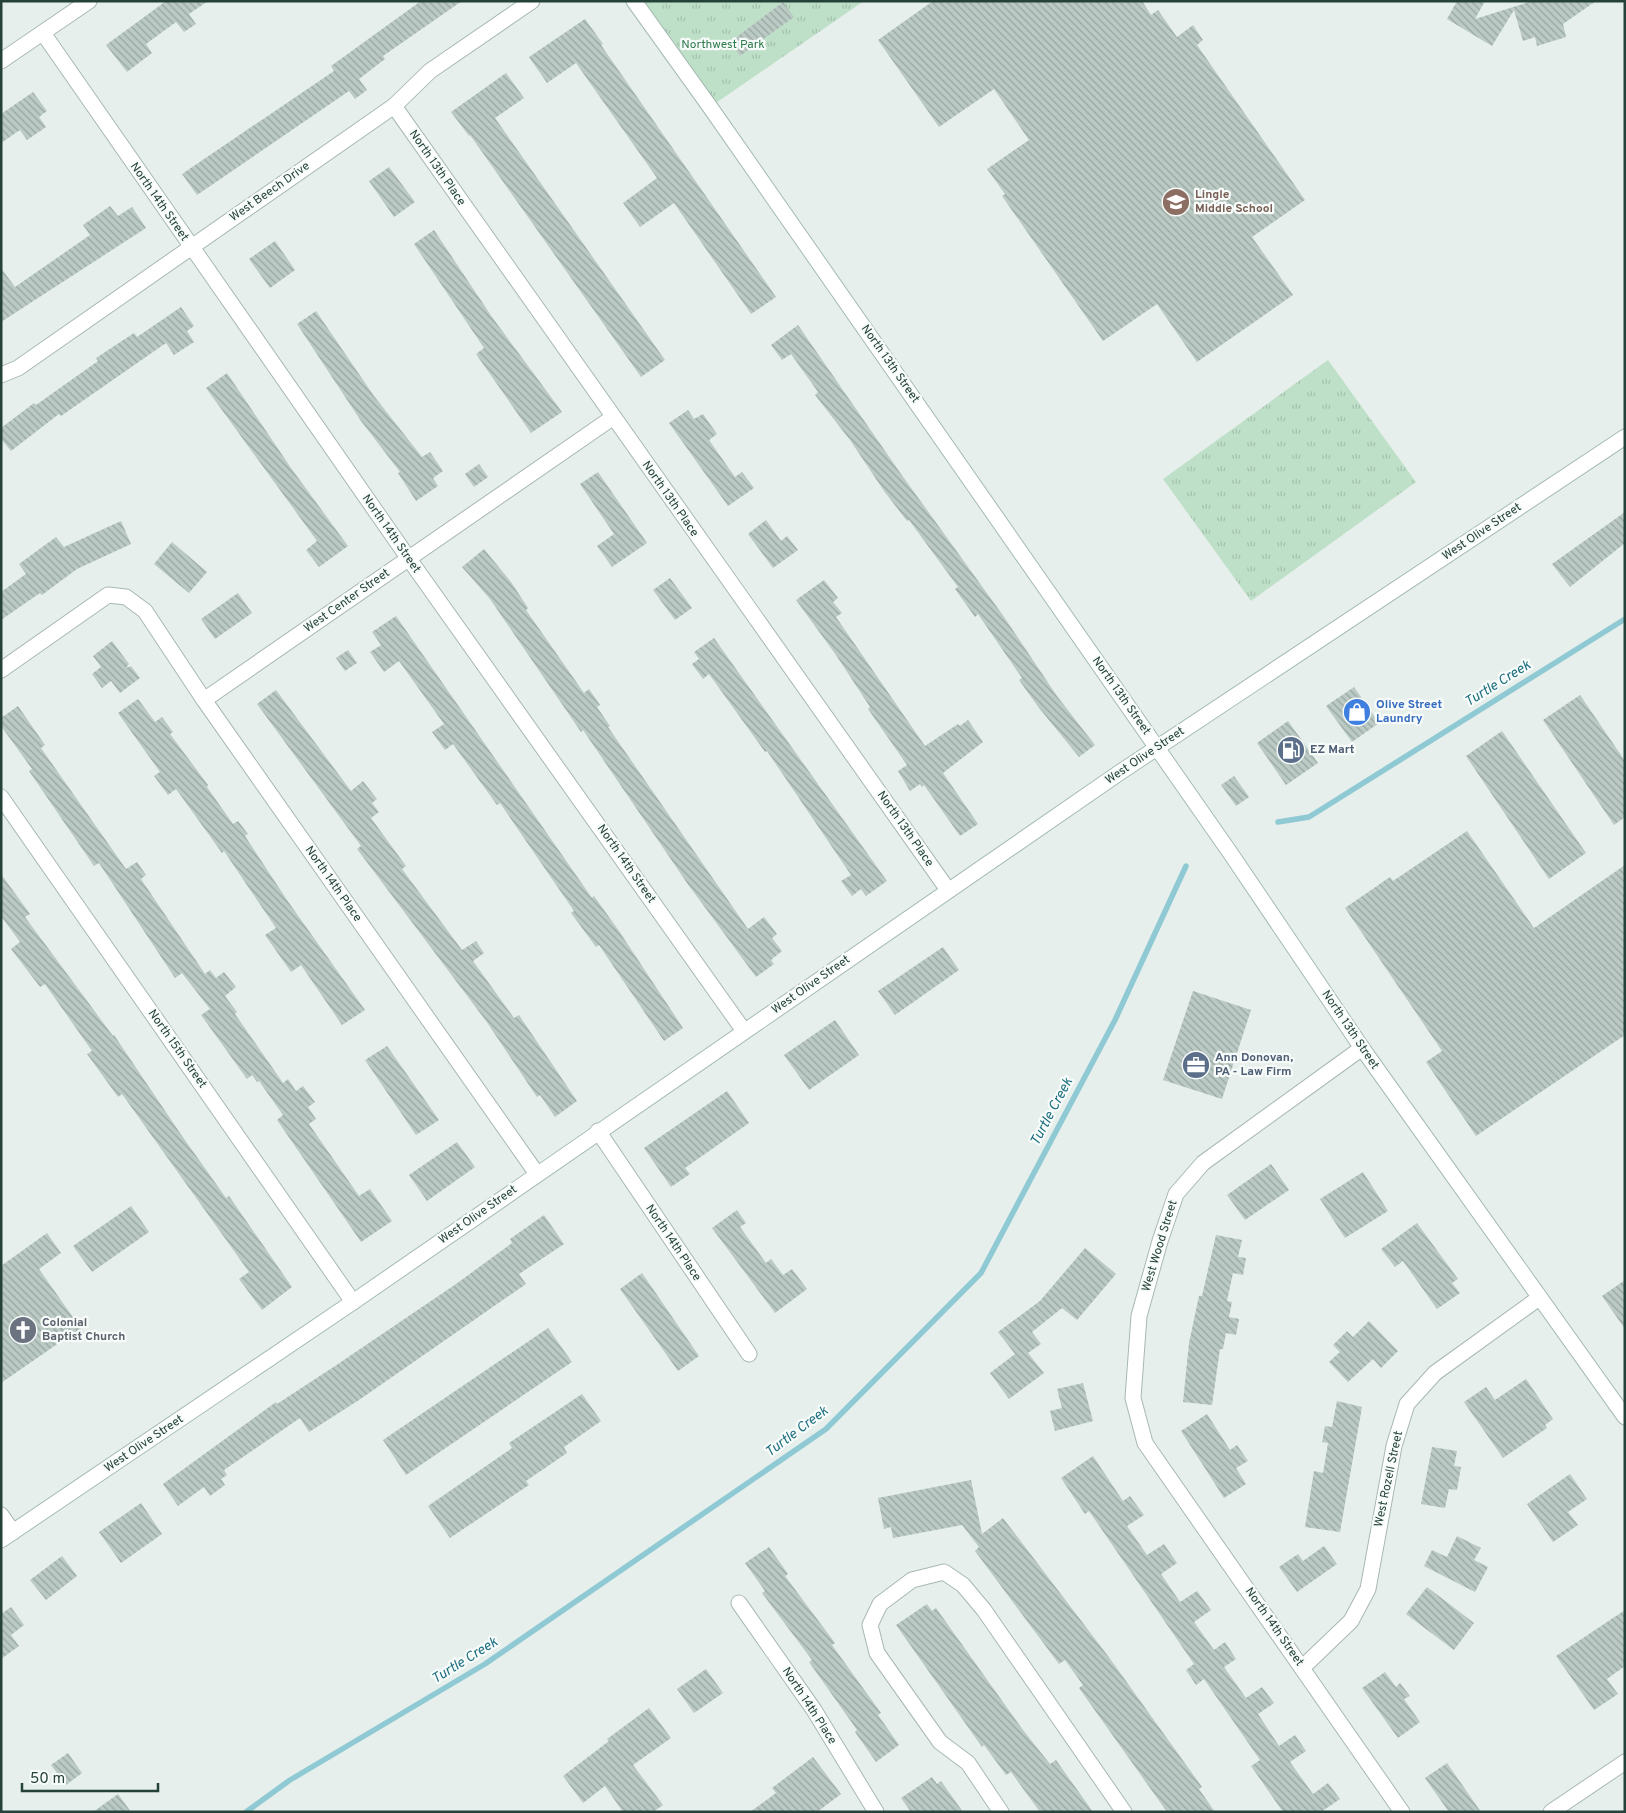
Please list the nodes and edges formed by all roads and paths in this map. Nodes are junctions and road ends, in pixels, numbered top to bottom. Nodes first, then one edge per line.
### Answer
1 (89, 1) edge
2 (532, 1) edge
3 (634, 1) edge
4 (43, 33) junction
5 (1, 61) edge
6 (394, 106) junction
7 (190, 247) junction
8 (1, 375) edge
9 (612, 418) junction
10 (1625, 437) edge
11 (409, 558) junction
12 (1, 670) edge
13 (204, 700) junction
14 (1157, 748) junction
15 (1, 797) edge
16 (948, 890) junction
17 (744, 1031) junction
18 (1362, 1048) junction
19 (598, 1131) junction
20 (537, 1174) junction
21 (1539, 1298) junction
22 (354, 1302) junction
23 (748, 1354) dead end
24 (1625, 1417) edge
25 (1146, 1443) joint
26 (1, 1515) edge
27 (7, 1536) edge
28 (739, 1603) dead end
29 (1302, 1668) junction
30 (1625, 1762) edge
31 (876, 1812) edge
32 (1002, 1812) edge
33 (1124, 1812) edge
34 (1402, 1812) edge
35 (1551, 1812) edge

1 - 4 street
2 - 6 street, West Beech Drive
3 - 14 street, North 13th Street
4 - 5 street
4 - 7 street, North 14th Street
6 - 7 street, West Beech Drive
6 - 9 street, North 13th Place
7 - 8 street, West Beech Drive
7 - 11 street, North 14th Street
9 - 11 street, West Center Street
9 - 16 street, North 13th Place
10 - 14 street, West Olive Street
11 - 13 street, West Center Street
11 - 17 street, North 14th Street
12 - 13 street, North 14th Place
13 - 20 street, North 14th Place
14 - 16 street, West Olive Street
14 - 18 street, North 13th Street
15 - 22 street, North 15th Street
16 - 17 street, West Olive Street
17 - 19 street, West Olive Street
18 - 21 street, North 13th Street
18 - 25 street, West Wood Street
19 - 20 street, West Olive Street
19 - 23 street, North 14th Place
20 - 22 street, West Olive Street
21 - 24 street, North 13th Street
21 - 29 street, West Rozell Street
22 - 27 street, West Olive Street
25 - 29 street, North 14th Street
26 - 27 street
28 - 31 street, North 14th Place
29 - 34 street, North 14th Street
30 - 35 street
32 - 33 street

